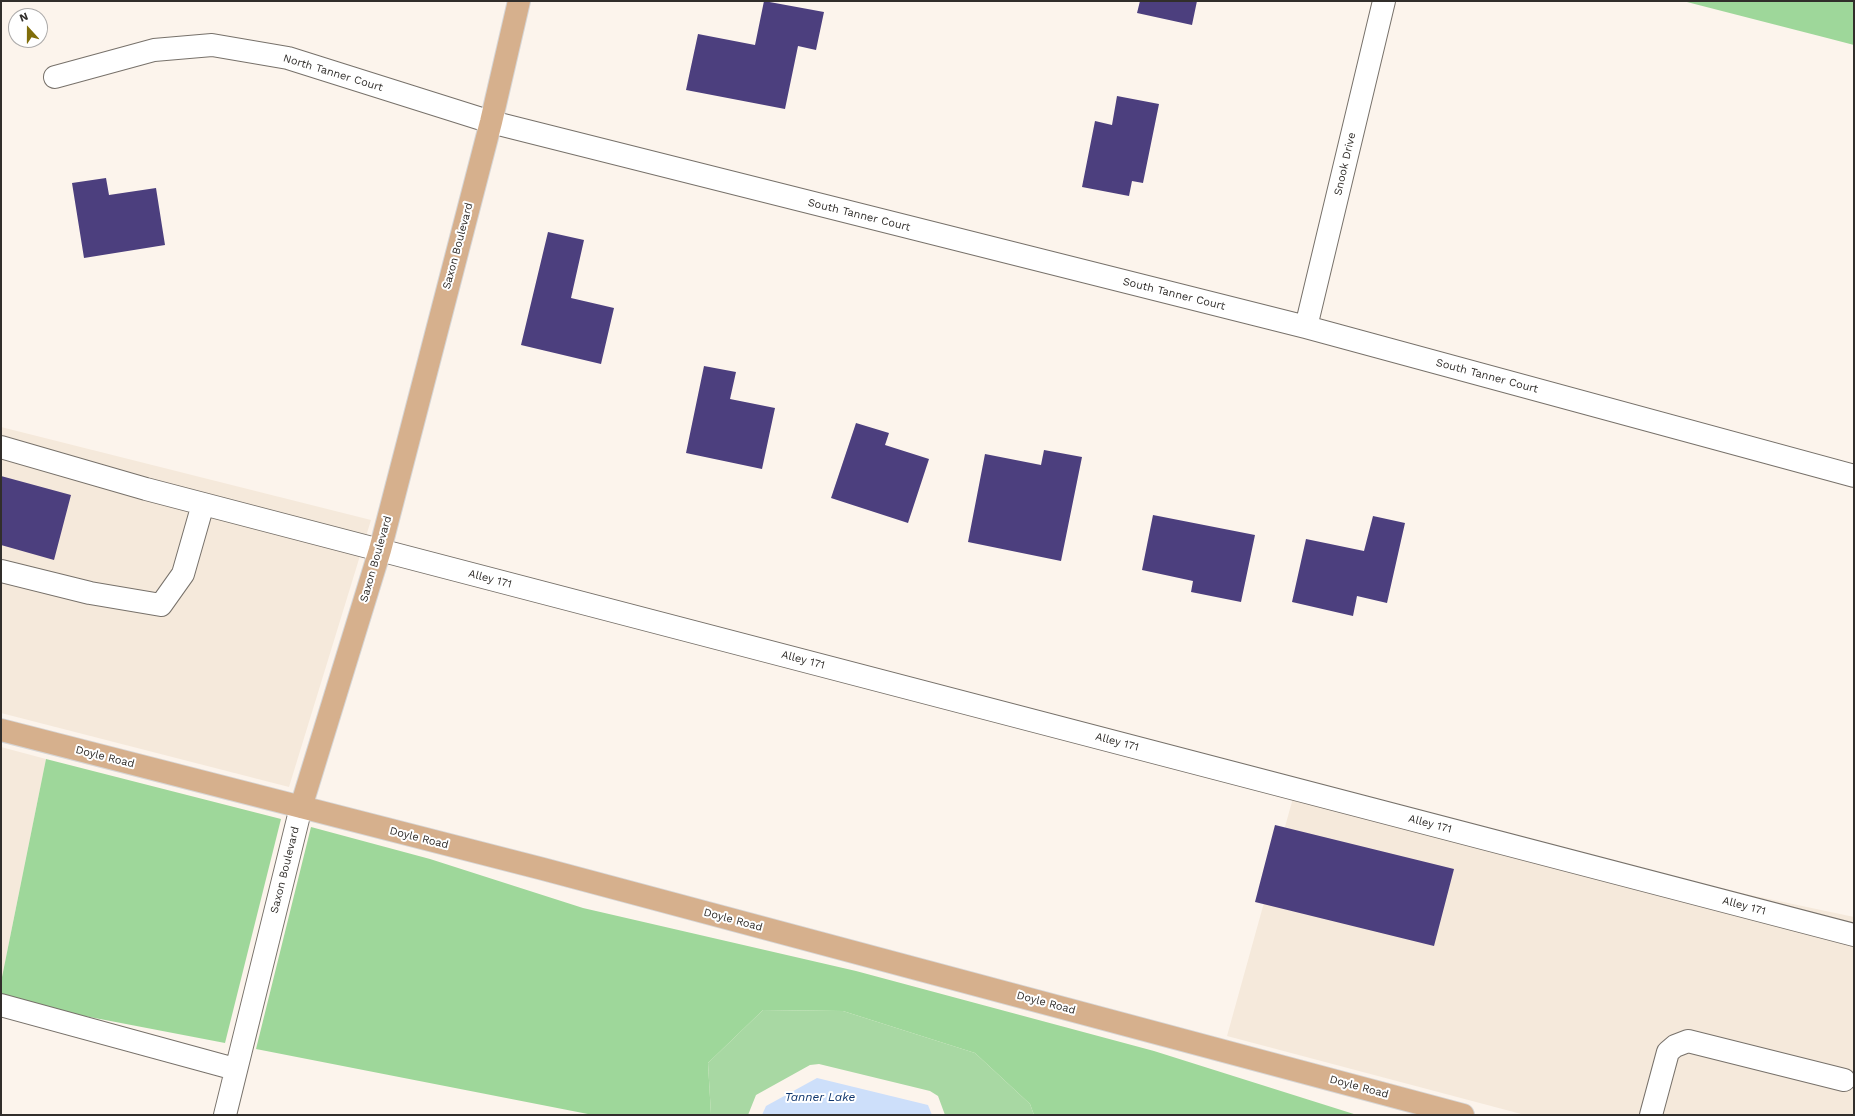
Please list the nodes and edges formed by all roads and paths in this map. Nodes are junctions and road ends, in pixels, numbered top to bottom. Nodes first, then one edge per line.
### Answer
1 (519, 1) edge
2 (1384, 1) edge
3 (56, 77) dead end
4 (491, 122) junction
5 (1306, 327) junction
6 (1, 447) edge
7 (1854, 476) edge
8 (203, 504) junction
9 (380, 550) junction
10 (1, 571) edge
11 (1, 730) edge
12 (301, 807) junction
13 (1854, 935) edge
14 (1, 1005) edge
15 (235, 1069) junction
16 (1844, 1080) dead end
17 (225, 1115) edge
18 (1463, 1115) edge
19 (1651, 1115) edge

1 - 4 main road, Saxon Boulevard
2 - 5 street, Snook Drive
3 - 4 street, North Tanner Court
4 - 5 street, South Tanner Court
4 - 9 main road, Saxon Boulevard
5 - 7 street, South Tanner Court
6 - 8 street, Alley 171
8 - 9 street, Alley 171
8 - 10 street
9 - 12 main road, Saxon Boulevard
9 - 13 street, Alley 171
11 - 12 main road, Doyle Road
12 - 15 street, Saxon Boulevard
12 - 18 main road, Doyle Road
14 - 15 street
15 - 17 street, Saxon Boulevard
16 - 19 street

